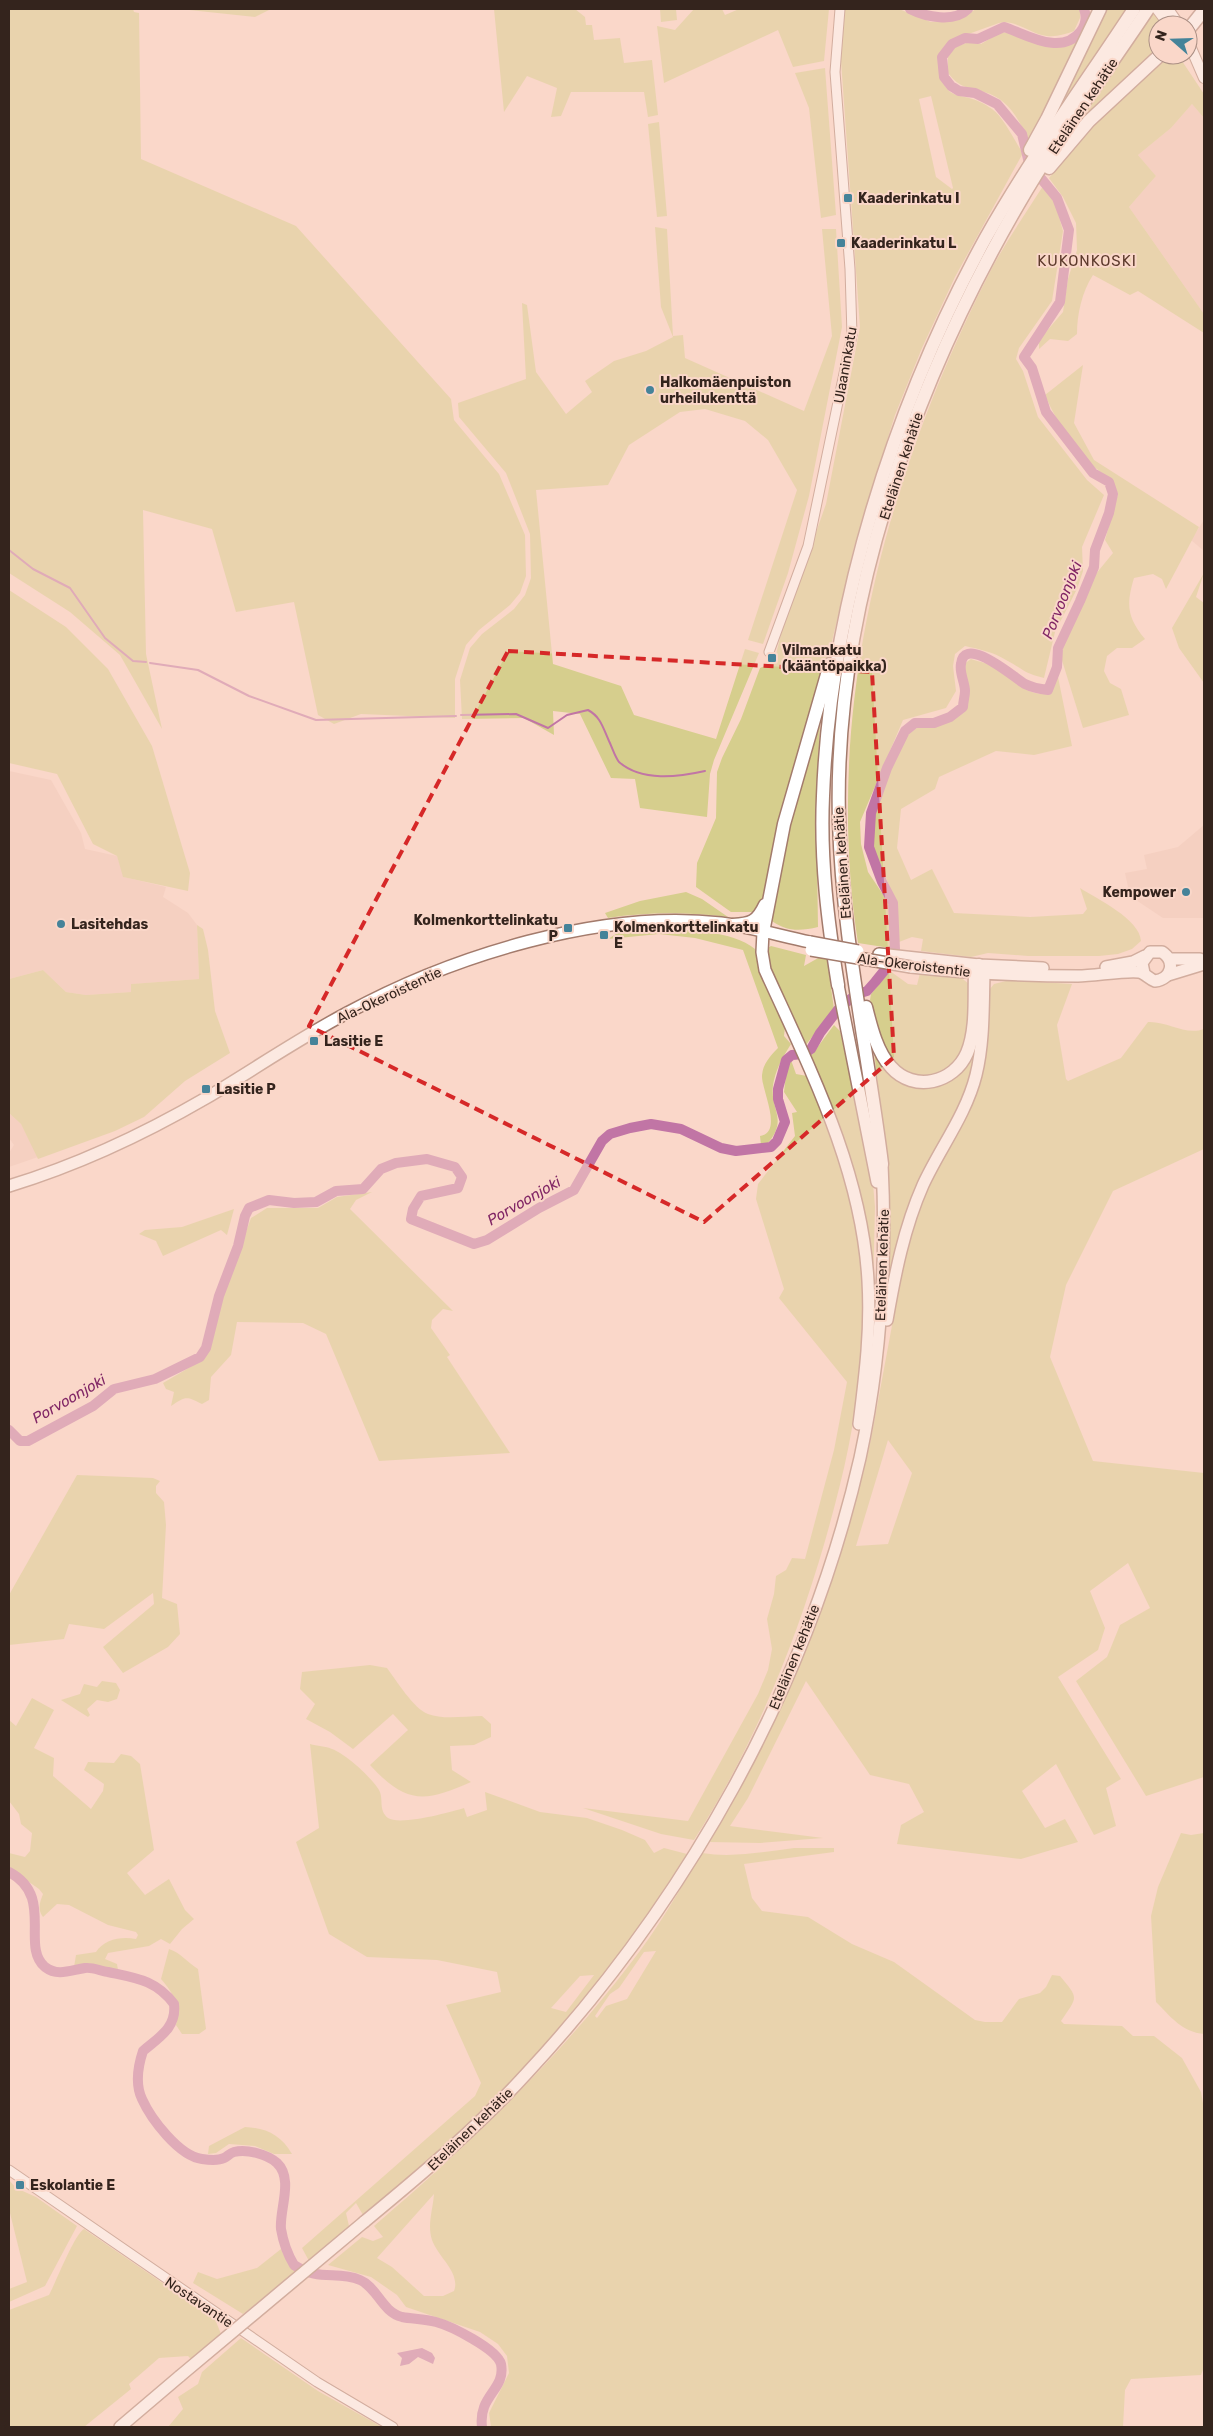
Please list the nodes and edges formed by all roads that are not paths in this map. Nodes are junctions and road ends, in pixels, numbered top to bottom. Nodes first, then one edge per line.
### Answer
1 (840, 9) edge
2 (1100, 9) edge
3 (1134, 9) edge
4 (1148, 9) edge
5 (1198, 64) edge
6 (1149, 65) edge
7 (1193, 65) edge
8 (1204, 78) edge
9 (1204, 84) edge
10 (1044, 151) junction
11 (1023, 185) junction
12 (956, 308) junction
13 (877, 498) junction
14 (769, 652) dead end
15 (770, 891) junction
16 (684, 922) junction
17 (733, 925) junction
18 (762, 935) junction
19 (1145, 956) junction
20 (1170, 959) junction
21 (1204, 959) edge
22 (1204, 964) edge
23 (979, 970) junction
24 (1145, 975) junction
25 (1168, 975) junction
26 (838, 985) joint
27 (863, 1011) junction
28 (882, 1164) joint
29 (9, 1186) edge
30 (858, 1454) junction
31 (9, 2170) edge
32 (120, 2427) edge
33 (394, 2427) edge

1 - 14 street, Ulaaninkatu
2 - 10 highway
3 - 10 highway, Eteläinen kehätie
4 - 10 highway, Eteläinen kehätie
5 - 8 main road
6 - 10 highway
7 - 9 main road
10 - 11 highway, Eteläinen kehätie
10 - 11 highway
11 - 12 highway
11 - 12 highway, Eteläinen kehätie
12 - 13 highway, Eteläinen kehätie
12 - 27 highway, Eteläinen kehätie
13 - 15 highway
13 - 26 highway, Eteläinen kehätie
15 - 17 highway
15 - 18 highway
16 - 17 main road, Ala-Okeroistentie
16 - 18 main road, Ala-Okeroistentie
16 - 29 main road, Ala-Okeroistentie
17 - 18 main road, Ala-Okeroistentie
18 - 23 main road, Ala-Okeroistentie, bridge
18 - 30 main road
19 - 20 main road
19 - 23 main road, Ala-Okeroistentie
19 - 24 main road
20 - 21 main road
20 - 25 main road
22 - 25 main road
23 - 24 main road, Ala-Okeroistentie
23 - 27 highway
23 - 30 main road
24 - 25 main road
26 - 30 main road, Eteläinen kehätie
27 - 28 highway, Eteläinen kehätie
28 - 30 main road, Eteläinen kehätie
30 - 32 main road, Eteläinen kehätie, bridge
31 - 33 street, Nostavantie

